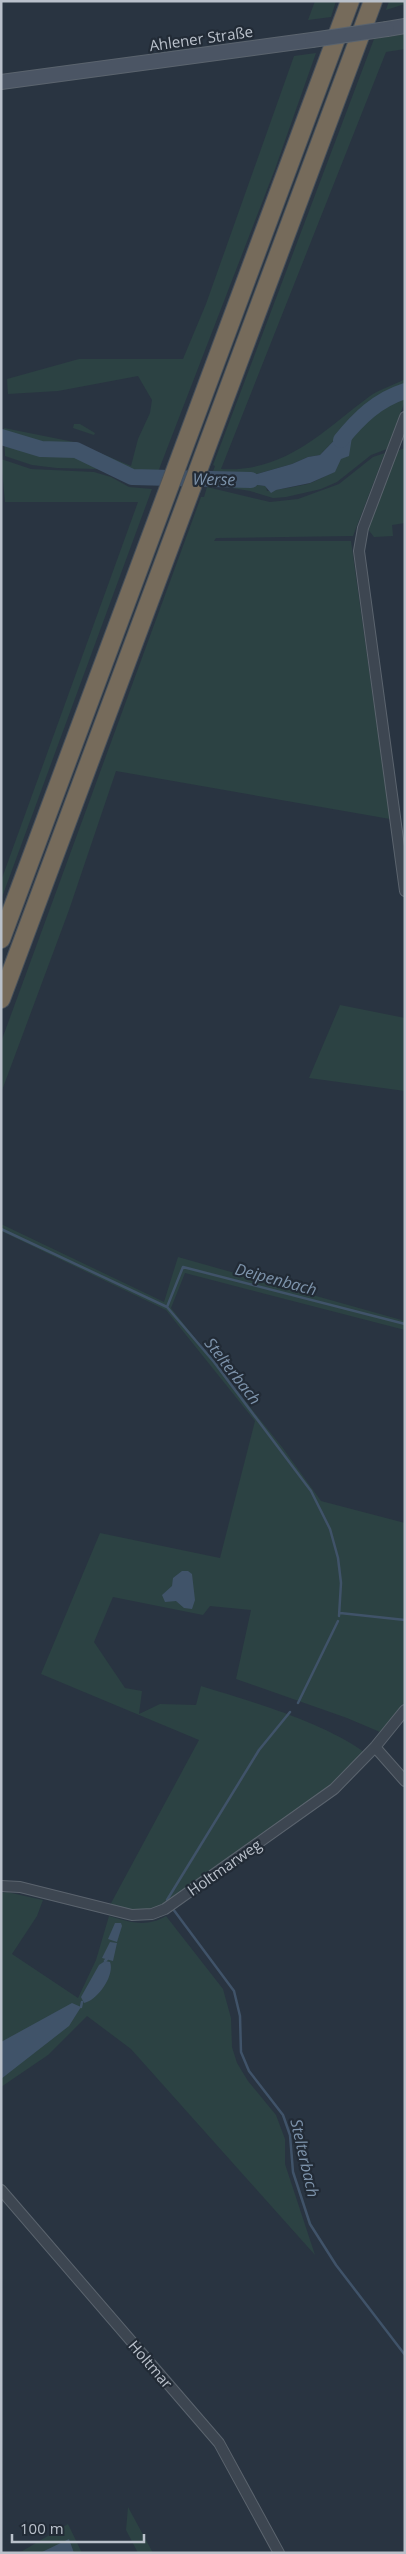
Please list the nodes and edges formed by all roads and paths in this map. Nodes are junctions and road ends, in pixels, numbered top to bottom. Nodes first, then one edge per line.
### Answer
1 (350, 1) edge
2 (373, 1) edge
3 (405, 26) edge
4 (1, 82) edge
5 (405, 417) edge
6 (405, 891) edge
7 (1, 939) edge
8 (1, 999) edge
9 (405, 1710) edge
10 (375, 1747) junction
11 (405, 1781) edge
12 (1, 1886) edge
13 (1, 2190) edge
14 (279, 2553) edge

1 - 7 highway
2 - 8 highway
3 - 4 main road, Ahlener Straße, bridge
5 - 6 street
9 - 10 street, Holtmarweg
10 - 11 street
10 - 12 street, Holtmarweg
13 - 14 street, Holtmar

